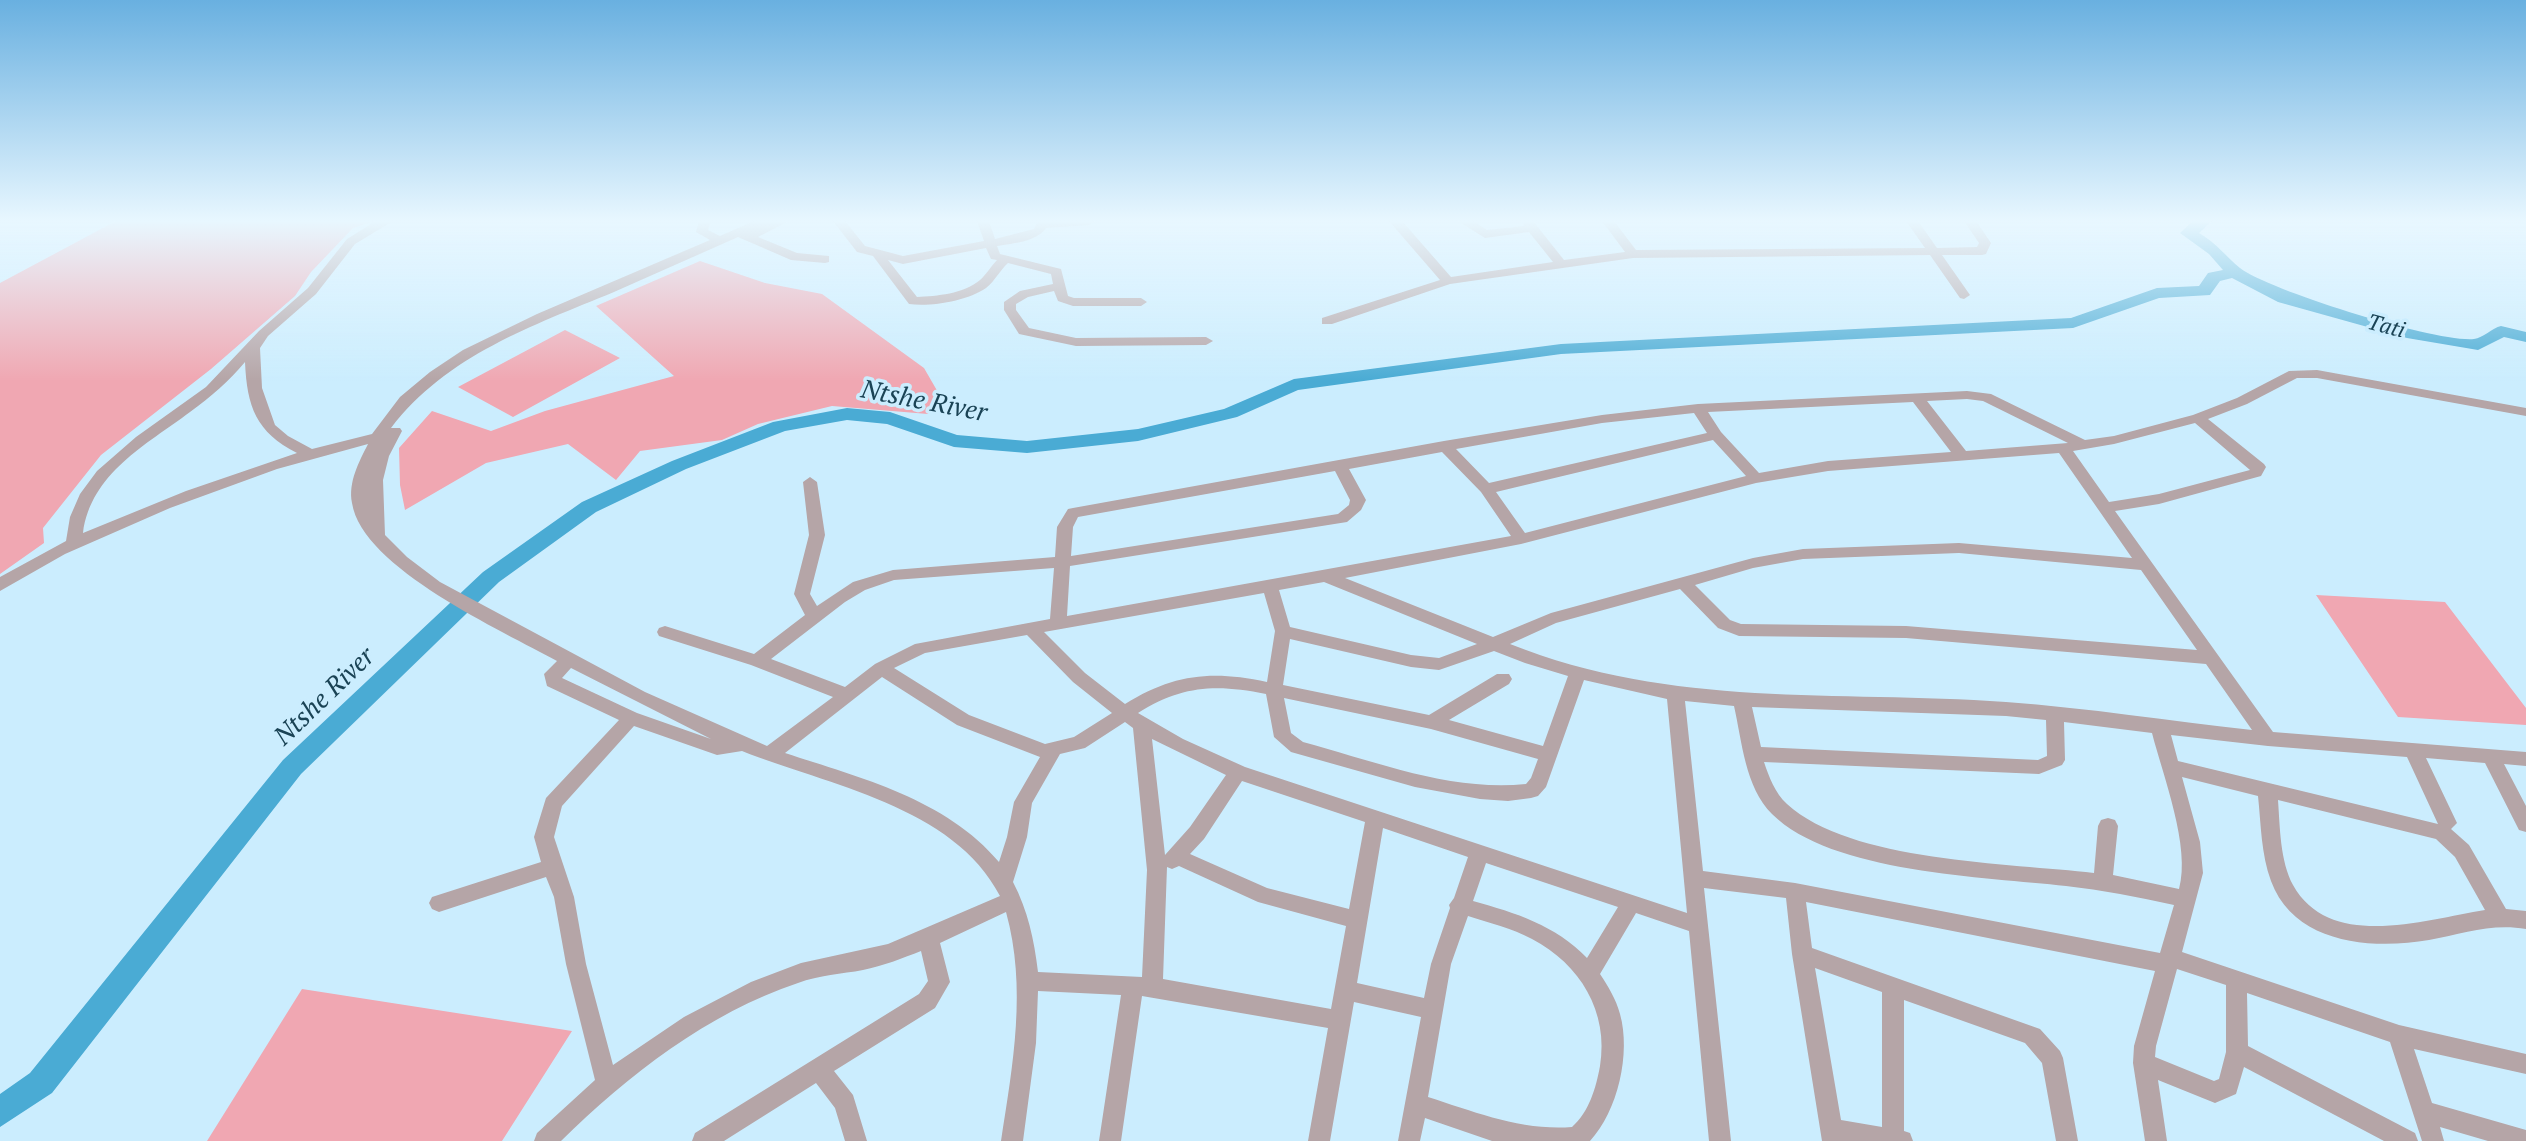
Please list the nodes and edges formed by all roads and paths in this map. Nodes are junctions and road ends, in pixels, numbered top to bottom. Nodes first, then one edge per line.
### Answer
1 (324, 274) edge
2 (644, 274) edge
3 (893, 274) edge
4 (990, 274) edge
5 (1057, 274) edge
6 (1442, 274) edge
7 (1493, 274) edge
8 (1950, 274) edge
9 (1448, 281) junction
10 (1059, 286) junction
11 (1964, 295) dead end
12 (1141, 302) dead end
13 (544, 317) junction
14 (1327, 321) dead end
15 (1206, 341) dead end
16 (254, 343) junction
17 (1917, 397) junction
18 (1698, 408) junction
19 (2526, 412) edge
20 (391, 416) junction
21 (2198, 418) junction
22 (1716, 435) junction
23 (382, 440) junction
24 (1444, 445) junction
25 (2085, 446) junction
26 (2063, 448) junction
27 (323, 452) junction
28 (1962, 456) junction
29 (366, 462) junction
30 (1339, 464) junction
31 (1756, 478) junction
32 (810, 482) dead end
33 (1486, 489) junction
34 (2108, 507) junction
35 (378, 533) junction
36 (1521, 539) junction
37 (74, 543) junction
38 (1064, 562) junction
39 (2146, 565) junction
40 (1327, 577) junction
41 (1684, 583) junction
42 (0, 585) edge
43 (1270, 585) junction
44 (814, 616) junction
45 (1058, 625) junction
46 (1031, 629) junction
47 (1283, 631) junction
48 (665, 632) dead end
49 (1490, 643) junction
50 (2213, 658) junction
51 (569, 660) junction
52 (757, 661) junction
53 (881, 668) junction
54 (1578, 672) junction
55 (1503, 679) dead end
56 (1274, 690) junction
57 (1675, 694) junction
58 (847, 695) junction
59 (1742, 700) junction
60 (1122, 713) junction
61 (2055, 714) junction
62 (631, 718) junction
63 (1431, 722) junction
64 (1142, 728) junction
65 (2160, 728) junction
66 (2268, 739) junction
67 (744, 744) junction
68 (2413, 750) junction
69 (1053, 751) junction
70 (770, 754) junction
71 (1547, 754) junction
72 (1755, 754) junction
73 (2491, 757) junction
74 (2526, 759) edge
75 (2171, 767) junction
76 (1238, 772) junction
77 (2267, 790) junction
78 (1375, 818) junction
79 (2447, 823) dead end
80 (2526, 824) edge
81 (2108, 826) dead end
82 (1480, 852) junction
83 (1179, 857) junction
84 (552, 867) junction
85 (1157, 870) junction
86 (1695, 878) junction
87 (2103, 882) junction
88 (1007, 890) junction
89 (1795, 891) junction
90 (2186, 899) junction
91 (439, 903) dead end
92 (1459, 905) junction
93 (1630, 905) junction
94 (2498, 914) junction
95 (1356, 919) junction
96 (2526, 920) edge
97 (1696, 925) junction
98 (929, 939) junction
99 (1802, 954) junction
100 (2168, 961) junction
101 (1588, 975) junction
102 (1027, 981) junction
103 (2236, 982) junction
104 (1893, 985) junction
105 (1143, 986) junction
106 (1345, 990) junction
107 (1432, 1010) junction
108 (1340, 1020) junction
109 (2399, 1035) junction
110 (2237, 1052) junction
111 (2144, 1063) junction
112 (2526, 1064) edge
113 (820, 1070) junction
114 (607, 1083) junction
115 (1416, 1104) junction
116 (2423, 1111) junction
117 (1833, 1136) edge
118 (1503, 1137) edge
119 (1898, 1140) edge
120 (545, 1141) edge
121 (703, 1141) edge
122 (856, 1141) edge
123 (1012, 1141) edge
124 (1110, 1141) edge
125 (1319, 1141) edge
126 (1409, 1141) edge
127 (1720, 1141) edge
128 (2067, 1141) edge
129 (2156, 1141) edge
130 (2407, 1141) edge
131 (2433, 1141) edge
132 (2526, 1141) edge

1 - 16 street
2 - 13 street
3 - 4 street
5 - 10 street
6 - 9 street
7 - 9 street
8 - 11 street
9 - 14 street
10 - 12 street
10 - 15 street
13 - 20 street
13 - 23 street
16 - 27 street
16 - 37 street
17 - 18 street
17 - 25 street
17 - 28 street
18 - 22 street
18 - 24 street
19 - 21 street
20 - 23 street
20 - 27 street
21 - 25 street
21 - 34 street
22 - 31 street
22 - 33 street
23 - 27 street
23 - 29 street
23 - 35 street
24 - 30 street
24 - 33 street
25 - 26 street
26 - 28 street
26 - 34 street
27 - 29 street
27 - 37 street
28 - 31 street
29 - 35 street
30 - 38 street
30 - 38 street
31 - 36 street
32 - 44 street
33 - 36 street
34 - 39 street
35 - 51 street
36 - 40 street
37 - 42 street
38 - 44 street
38 - 45 street
39 - 41 street
39 - 50 street
40 - 43 street
40 - 49 street
41 - 49 street
41 - 50 street
43 - 45 street
43 - 47 street
44 - 52 street
45 - 46 street
46 - 53 street
46 - 60 street
47 - 49 street
47 - 56 street
48 - 52 street
49 - 54 street
50 - 66 street
51 - 62 street
51 - 67 street
52 - 58 street
53 - 58 street
53 - 69 street
54 - 57 street
54 - 71 street
55 - 63 street
56 - 60 street
56 - 63 street
56 - 71 street
57 - 59 street
57 - 86 street
58 - 70 street
59 - 61 street
59 - 72 street
60 - 64 street
60 - 69 street
61 - 65 street
61 - 72 street
62 - 67 street
62 - 84 street
63 - 71 street
64 - 76 street
64 - 85 street
65 - 66 street
65 - 75 street
66 - 68 street
67 - 70 street
68 - 73 street
68 - 79 street
69 - 88 street
70 - 88 street
72 - 87 street
73 - 74 street
73 - 80 street
75 - 77 street
75 - 90 street
76 - 78 street
76 - 83 street
77 - 94 street
77 - 94 street
78 - 82 street
78 - 95 street
81 - 87 street
82 - 92 street
82 - 93 street
83 - 85 street
83 - 95 street
84 - 91 street
84 - 114 street
85 - 105 street
86 - 89 street
86 - 97 street
87 - 90 street
88 - 98 street
88 - 102 street
89 - 99 street
89 - 100 street
90 - 100 street
92 - 101 street
92 - 107 street
93 - 97 street
93 - 101 street
94 - 96 street
95 - 106 street
97 - 127 street
98 - 113 street
98 - 114 street
99 - 104 street
99 - 117 street
100 - 103 street
100 - 111 street
101 - 118 street
102 - 105 street
102 - 123 street
103 - 109 street
103 - 110 street
104 - 119 street
104 - 128 street
105 - 108 street
105 - 124 street
106 - 107 street
106 - 108 street
107 - 115 street
108 - 125 street
109 - 112 street
109 - 116 street
110 - 111 street
110 - 130 street
111 - 129 street
113 - 121 street
113 - 122 street
114 - 120 street
115 - 118 street
115 - 126 street
116 - 131 street
116 - 132 street
117 - 119 street

